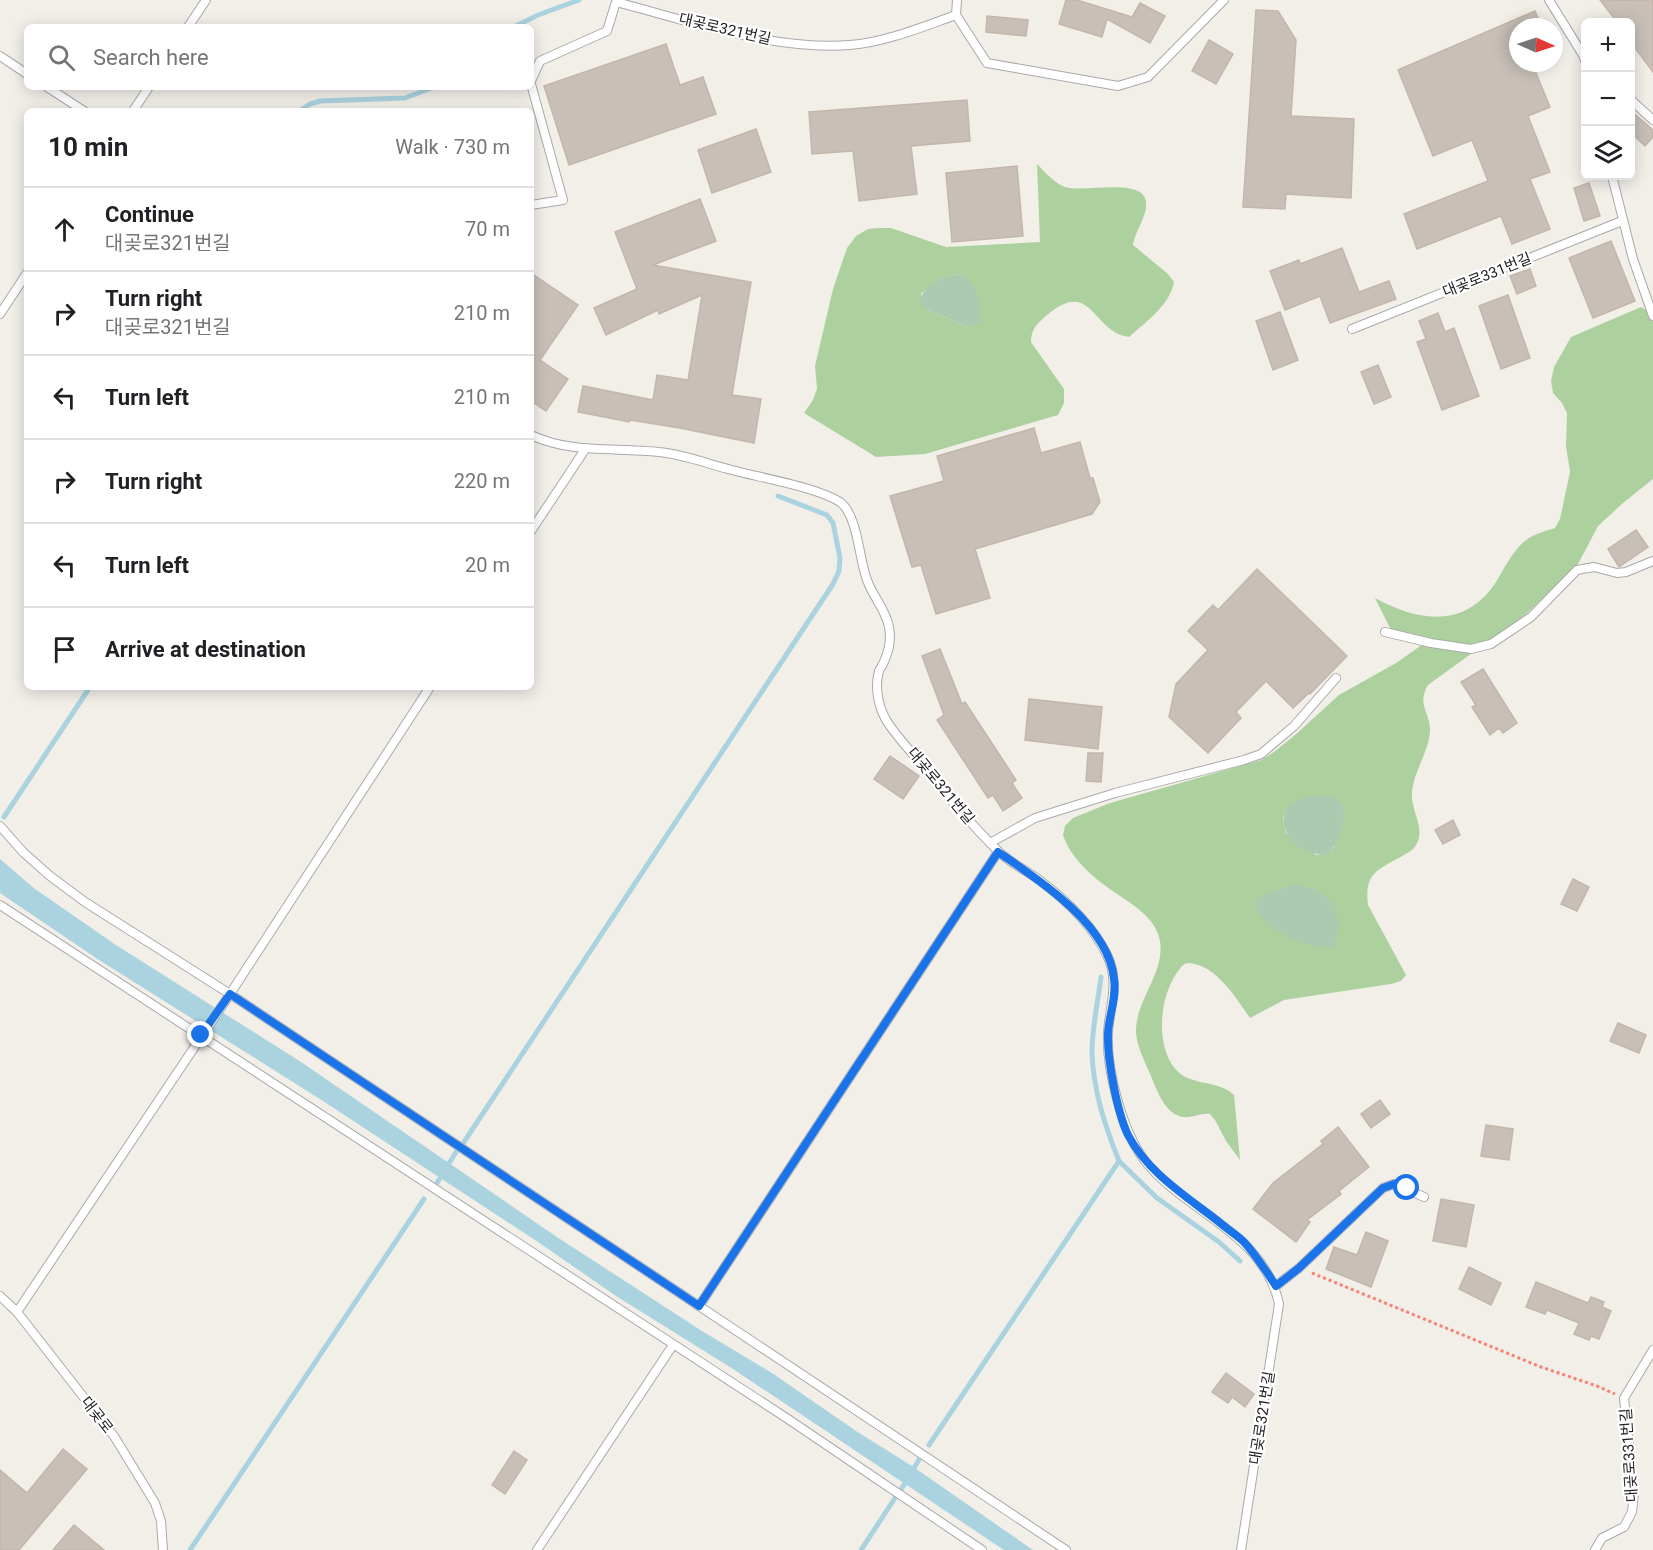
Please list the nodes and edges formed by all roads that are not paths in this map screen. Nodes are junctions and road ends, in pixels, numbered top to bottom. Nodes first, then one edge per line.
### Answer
1 (206, 0) edge
2 (957, 0) edge
3 (1224, 0) edge
4 (1549, 0) edge
5 (956, 15) junction
6 (190, 24) edge
7 (1581, 52) edge
8 (0, 56) edge
9 (24, 72) edge
10 (534, 76) edge
11 (52, 90) edge
12 (147, 90) edge
13 (533, 90) edge
14 (1635, 104) edge
15 (79, 108) edge
16 (135, 108) edge
17 (1653, 120) edge
18 (1613, 180) edge
19 (534, 205) edge
20 (1622, 220) junction
21 (24, 278) edge
22 (1652, 308) edge
23 (0, 314) edge
24 (1653, 316) edge
25 (1352, 329) dead end
26 (534, 436) edge
27 (586, 448) junction
28 (534, 526) edge
29 (1653, 561) edge
30 (1385, 632) dead end
31 (1336, 678) dead end
32 (428, 690) edge
33 (0, 826) edge
34 (990, 843) junction
35 (998, 852) junction
36 (0, 905) edge
37 (230, 994) junction
38 (201, 1035) junction
39 (1424, 1197) dead end
40 (1276, 1286) junction
41 (0, 1296) edge
42 (699, 1306) junction
43 (17, 1312) junction
44 (673, 1345) junction
45 (1653, 1350) edge
46 (163, 1550) edge
47 (537, 1550) edge
48 (982, 1550) edge
49 (1066, 1550) edge
50 (1241, 1550) edge
51 (1595, 1550) edge

1 - 6 lane
2 - 5 lane
3 - 5 lane
4 - 7 lane
5 - 10 lane, 대곶로321번길
8 - 9 lane
11 - 15 lane
12 - 16 lane
13 - 19 lane, 대곶로321번길
14 - 17 lane
18 - 20 lane
20 - 22 lane
20 - 25 lane, 대곶로331번길
21 - 23 lane
22 - 24 lane
26 - 27 lane, 대곶로321번길
27 - 28 lane
27 - 34 lane, 대곶로321번길
29 - 30 lane
31 - 34 lane
32 - 37 lane
33 - 37 lane
34 - 35 lane, 대곶로321번길
35 - 40 lane, 대곶로321번길
35 - 42 lane
36 - 38 lane
37 - 38 lane
37 - 42 lane
38 - 43 lane
38 - 44 lane
39 - 40 lane
40 - 50 lane, 대곶로321번길
41 - 43 lane, 대곶로
42 - 49 lane
43 - 46 lane, 대곶로
44 - 47 lane
44 - 48 lane
45 - 51 lane, 대곶로331번길

